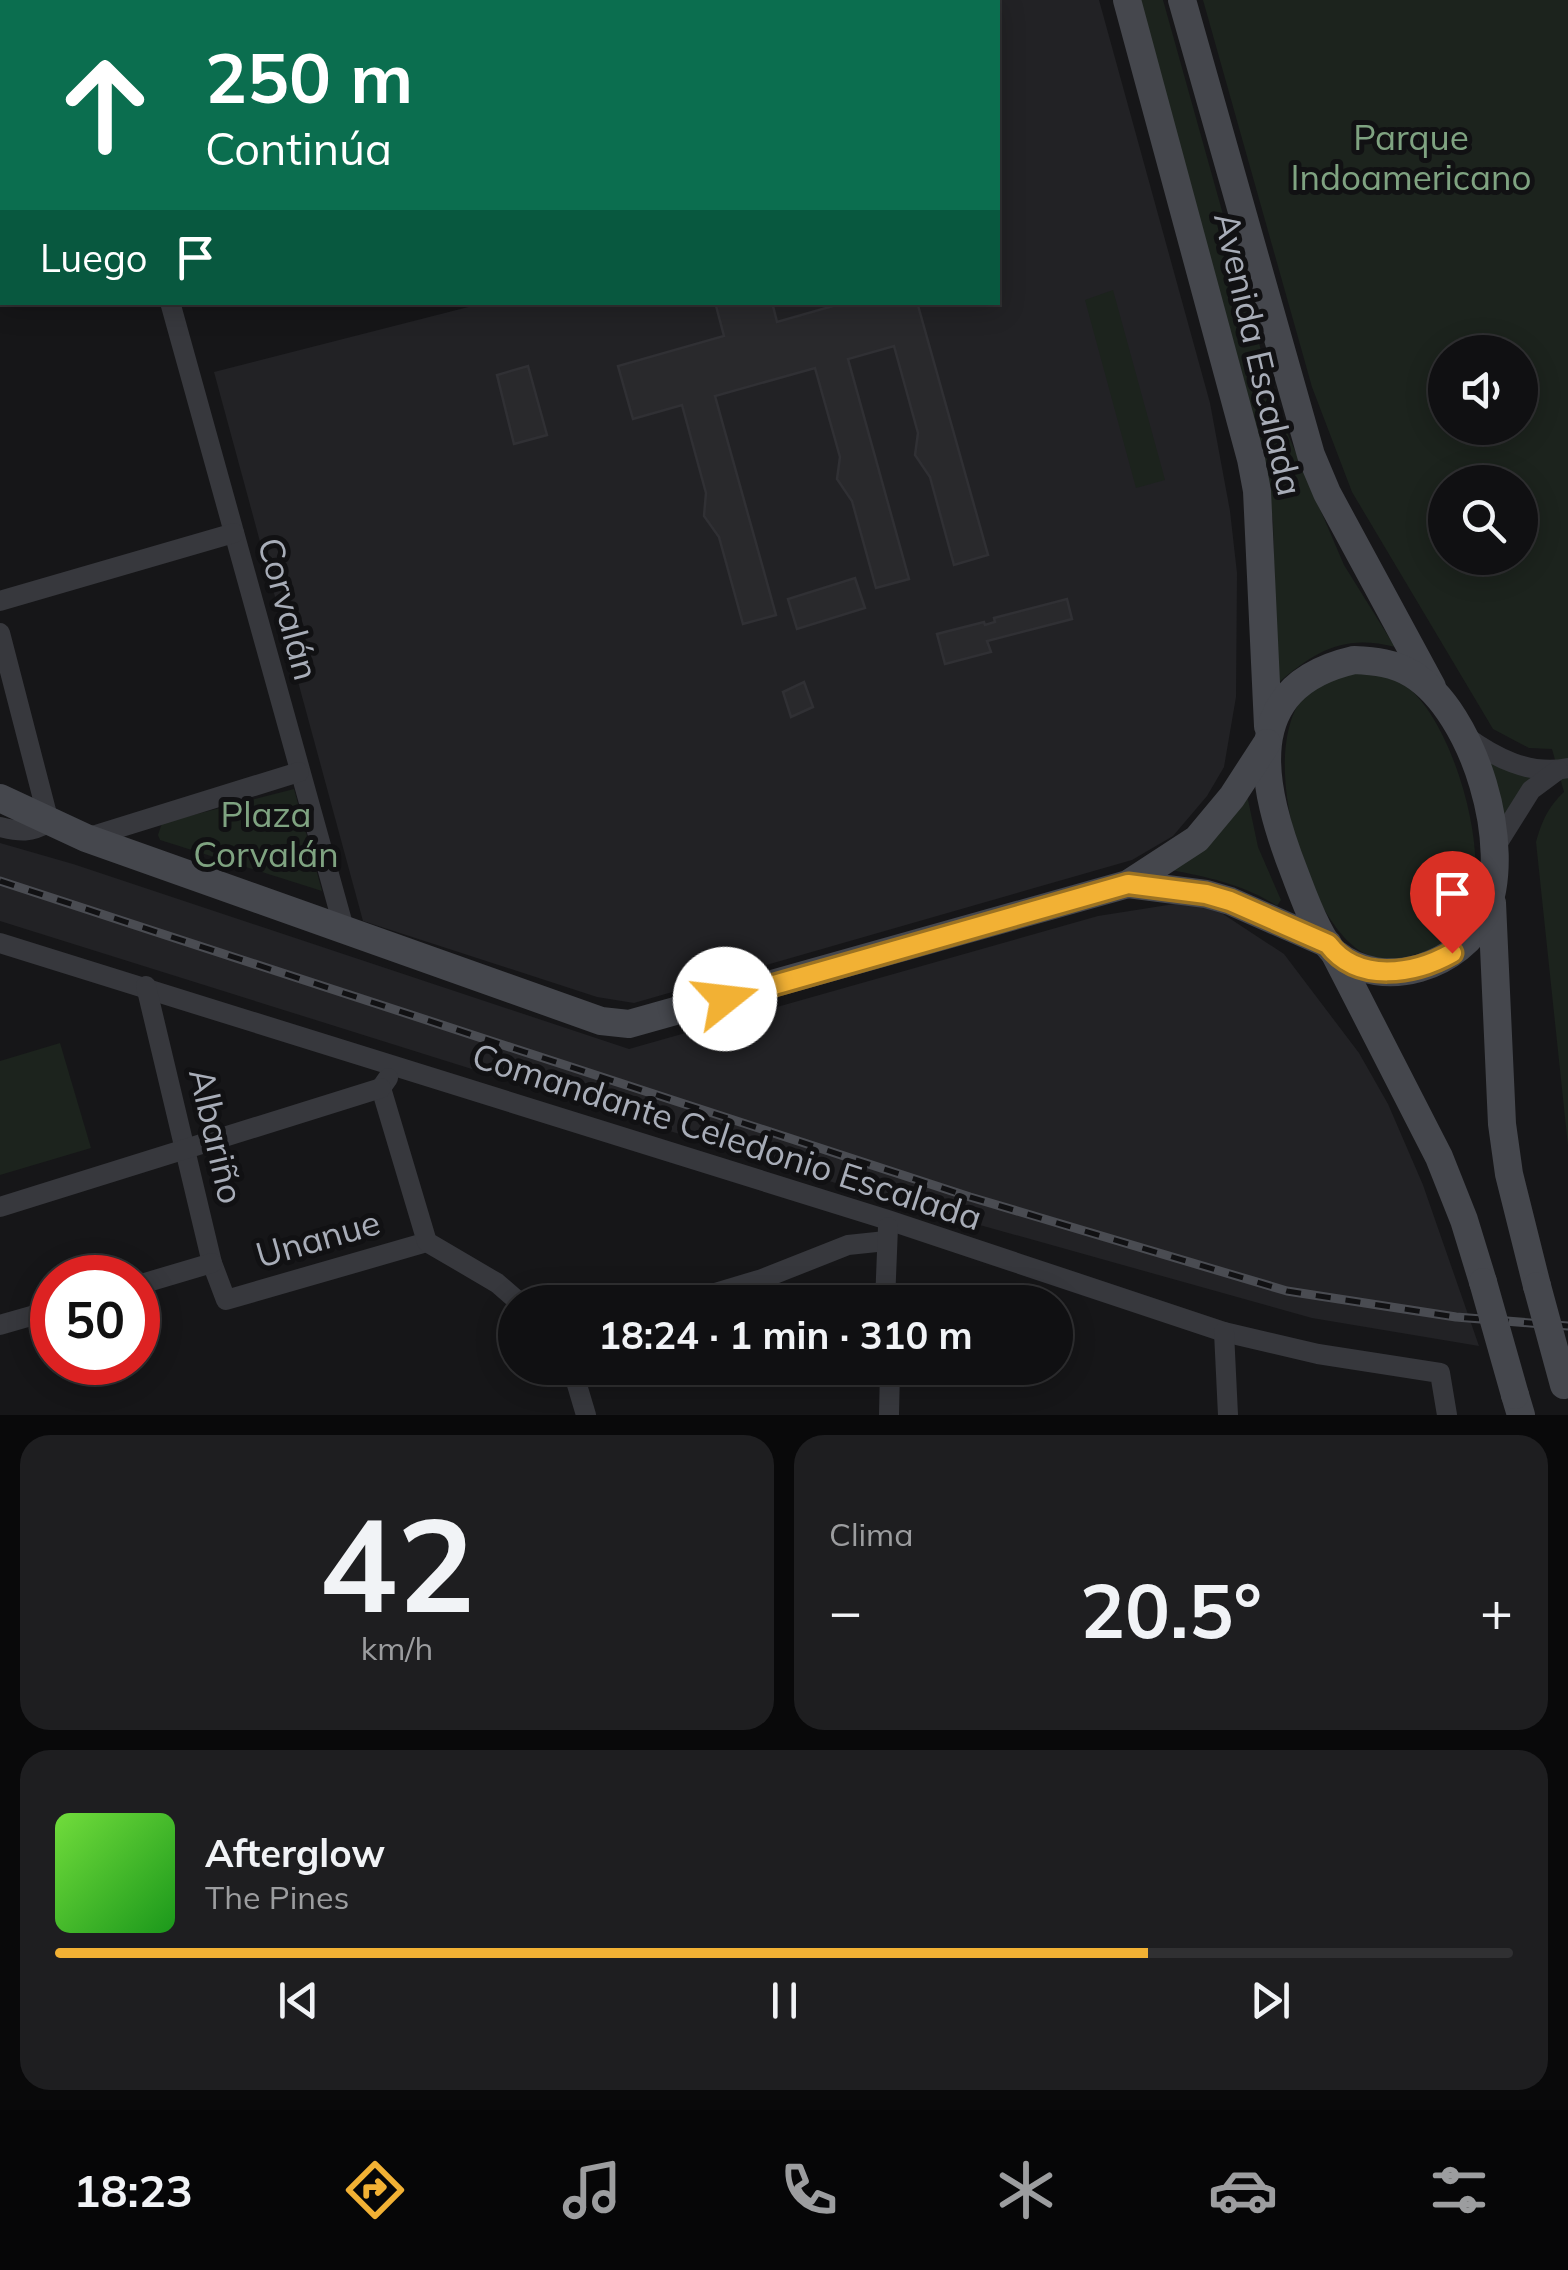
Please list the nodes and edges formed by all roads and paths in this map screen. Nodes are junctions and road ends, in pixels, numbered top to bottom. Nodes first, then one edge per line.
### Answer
1 (1127, 0) edge
2 (1182, 0) edge
3 (171, 305) edge
4 (234, 532) junction
5 (0, 602) edge
6 (0, 633) edge
7 (1435, 693) junction
8 (1463, 734) junction
9 (1267, 738) junction
10 (1563, 769) edge
11 (298, 772) junction
12 (0, 798) edge
13 (49, 822) junction
14 (0, 828) edge
15 (86, 838) junction
16 (1493, 850) junction
17 (1128, 884) junction
18 (1491, 892) junction
19 (345, 932) junction
20 (0, 943) edge
21 (1332, 949) junction
22 (146, 986) junction
23 (397, 1065) junction
24 (381, 1088) junction
25 (187, 1150) junction
26 (0, 1207) edge
27 (887, 1231) junction
28 (428, 1242) junction
29 (212, 1263) junction
30 (160, 1278) edge
31 (498, 1285) edge
32 (740, 1285) edge
33 (885, 1285) edge
34 (226, 1300) joint
35 (30, 1317) edge
36 (0, 1326) edge
37 (1224, 1332) junction
38 (577, 1385) edge
39 (890, 1385) edge
40 (1566, 1393) edge
41 (1518, 1405) edge
42 (586, 1415) edge
43 (889, 1415) edge
44 (1228, 1415) edge
45 (1447, 1415) edge

1 - 9 main road, Avenida Escalada
2 - 7 main road, Avenida Escalada
3 - 4 street, Corvalán
4 - 5 street
4 - 11 street, Corvalán
6 - 13 street
7 - 8 main road
7 - 9 main road
8 - 10 street
8 - 16 main road
9 - 17 main road
9 - 21 main road
10 - 16 street
11 - 15 street
11 - 19 street, Corvalán
12 - 13 main road
13 - 14 street
13 - 15 main road
15 - 19 main road
16 - 18 main road
17 - 19 main road
17 - 21 main road
18 - 21 main road
18 - 40 main road, bridge
20 - 22 street, Comandante Celedonio Escalada
21 - 41 main road, bridge
22 - 23 street, Comandante Celedonio Escalada
22 - 25 street, Albariño
23 - 24 street
23 - 27 street, Comandante Celedonio Escalada
24 - 25 street
24 - 28 street
25 - 26 street
25 - 29 street, Albariño
27 - 32 street
27 - 33 street
27 - 37 street, Comandante Celedonio Escalada
28 - 31 street
28 - 34 street, Unanue
29 - 30 street
29 - 34 street, Albariño
35 - 36 street
37 - 44 street
37 - 45 street, Comandante Celedonio Escalada
38 - 42 street
39 - 43 street

